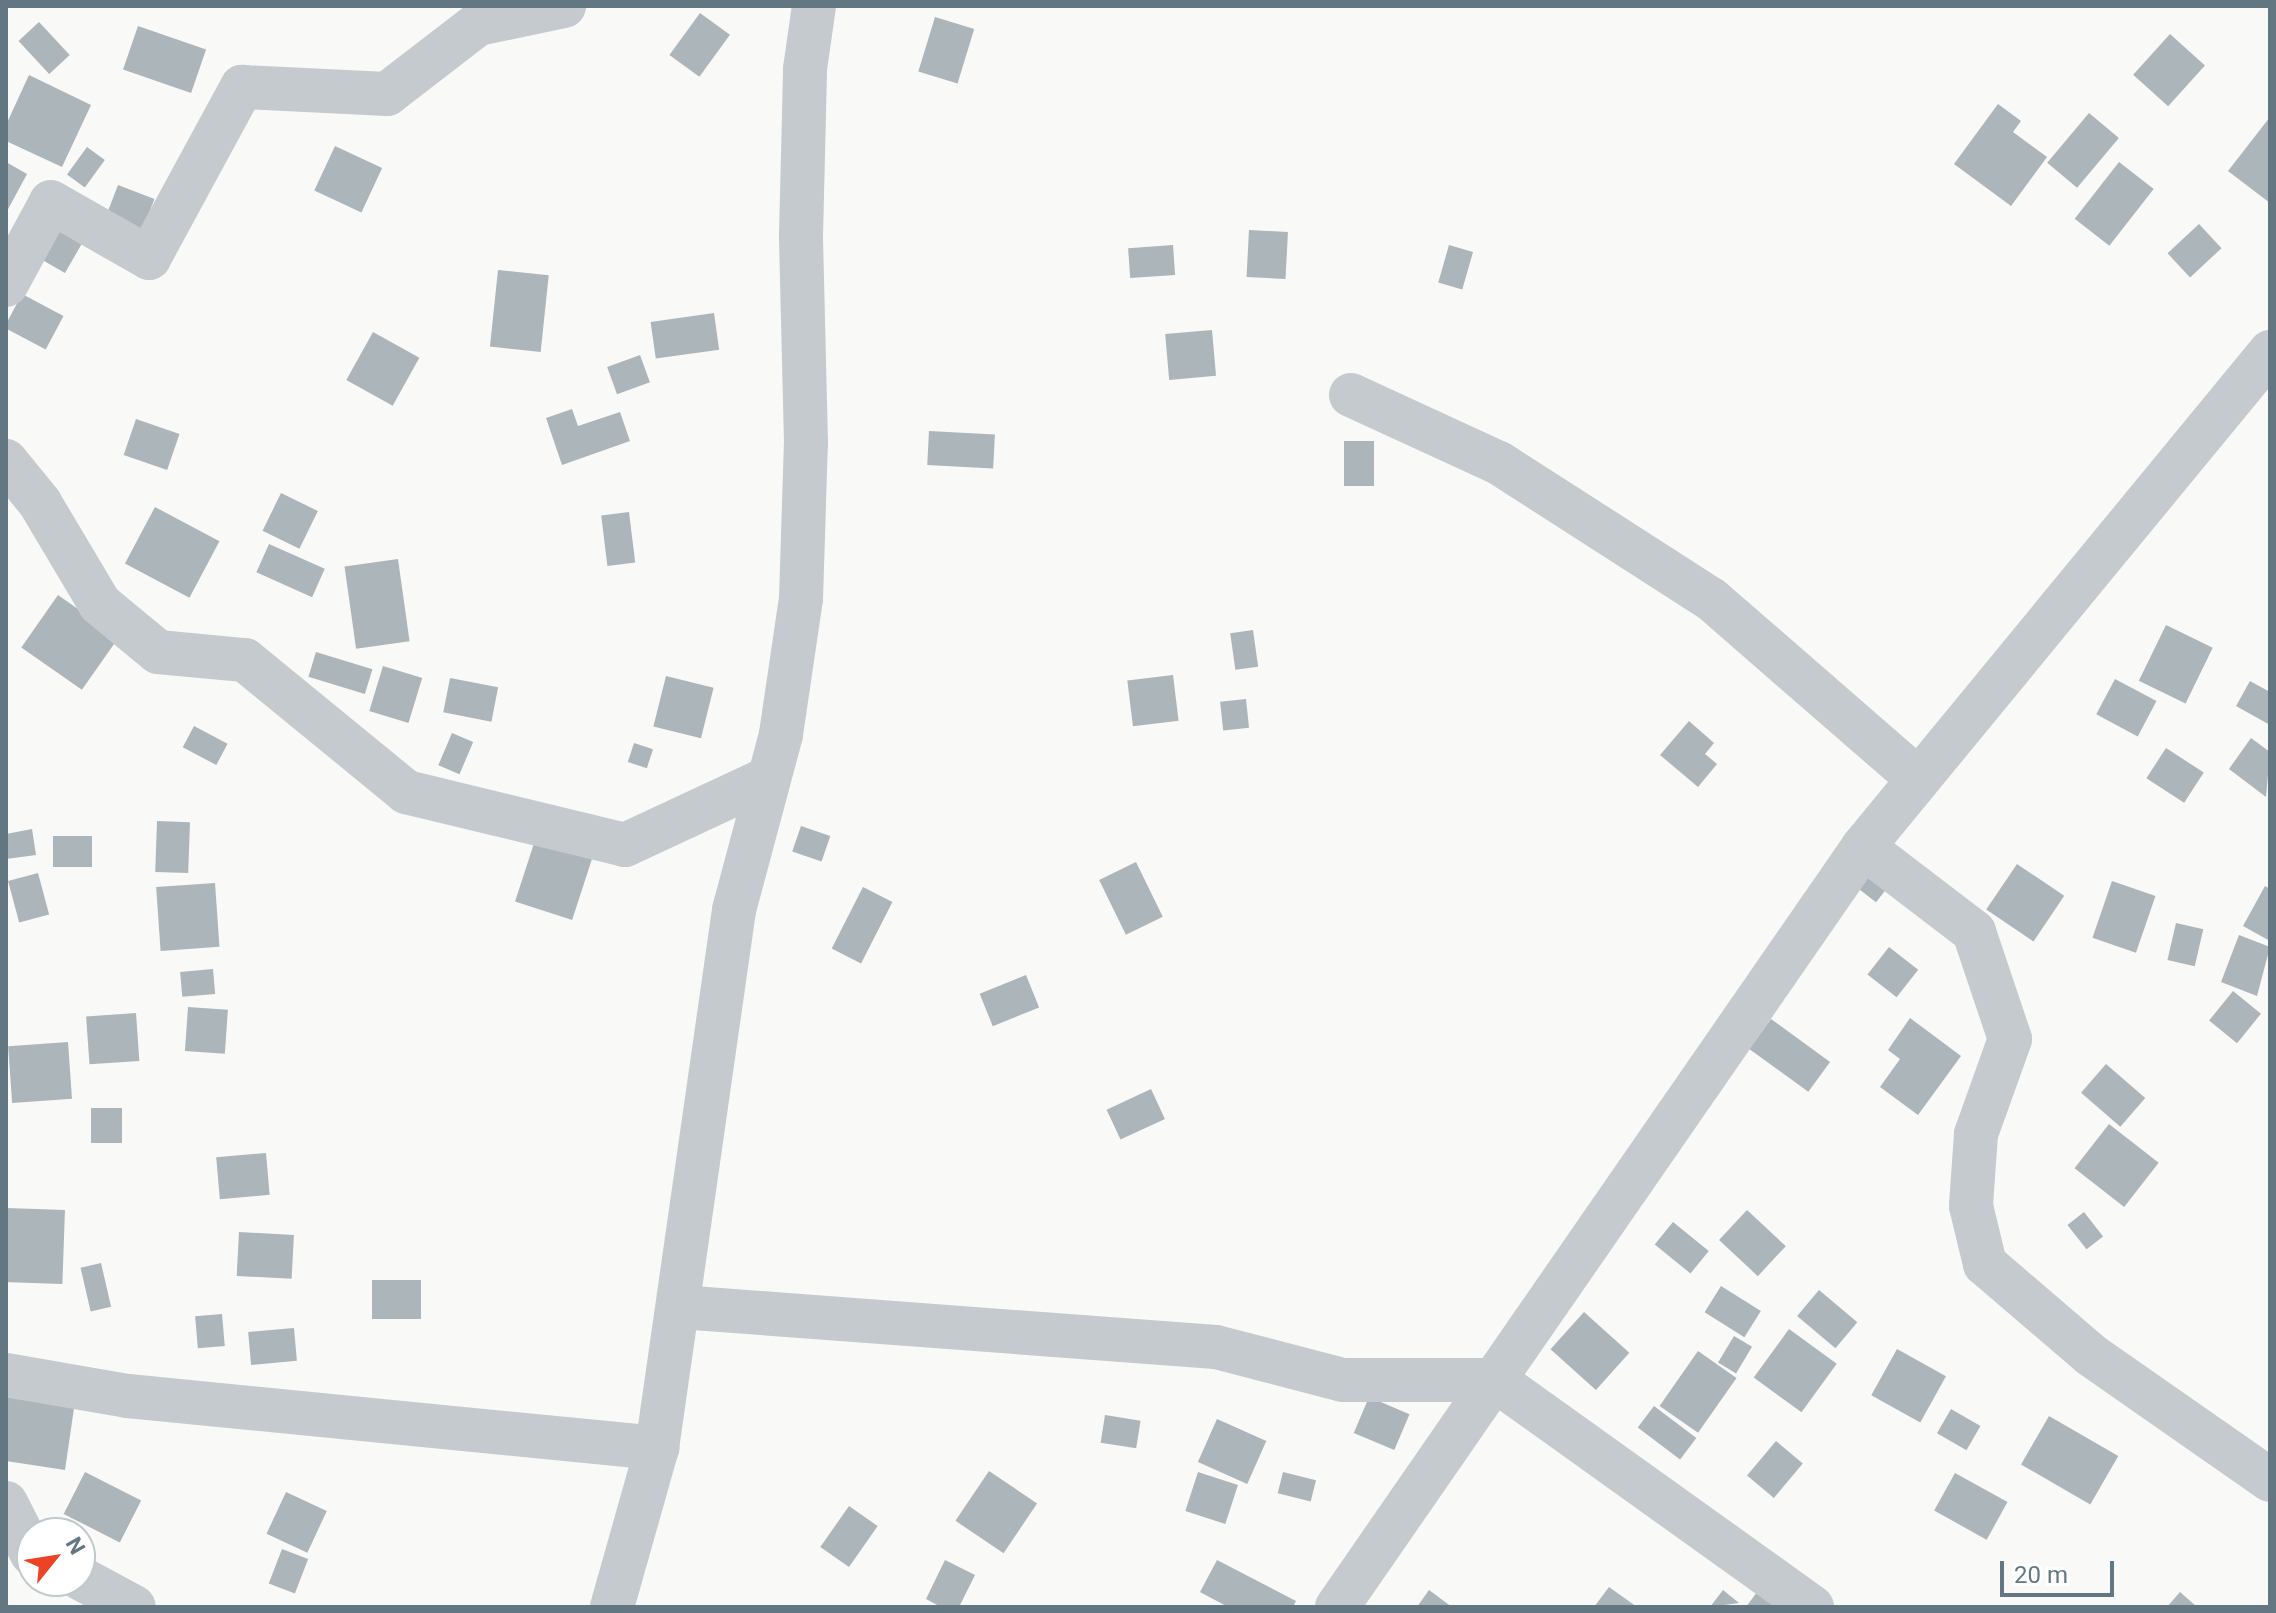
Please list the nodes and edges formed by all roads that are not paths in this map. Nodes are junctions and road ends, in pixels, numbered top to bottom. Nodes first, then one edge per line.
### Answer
1 (564, 6) edge
2 (814, 6) edge
3 (6, 285) edge
4 (2270, 352) edge
5 (1351, 395) dead end
6 (6, 461) edge
7 (769, 778) junction
8 (1918, 779) junction
9 (1863, 847) junction
10 (680, 1307) junction
11 (6, 1375) edge
12 (1495, 1380) junction
13 (657, 1448) junction
14 (2270, 1480) edge
15 (6, 1503) edge
16 (16, 1523) edge
17 (96, 1587) edge
18 (134, 1607) edge
19 (612, 1607) edge
20 (1337, 1607) edge
21 (1812, 1607) edge

1 - 3 street
2 - 7 street
4 - 8 street
5 - 8 street
6 - 7 street
7 - 10 street
8 - 9 street
9 - 12 street
9 - 14 street
10 - 12 street
10 - 13 street
11 - 13 street
12 - 20 street
12 - 21 street
13 - 19 street
15 - 16 street
17 - 18 street

